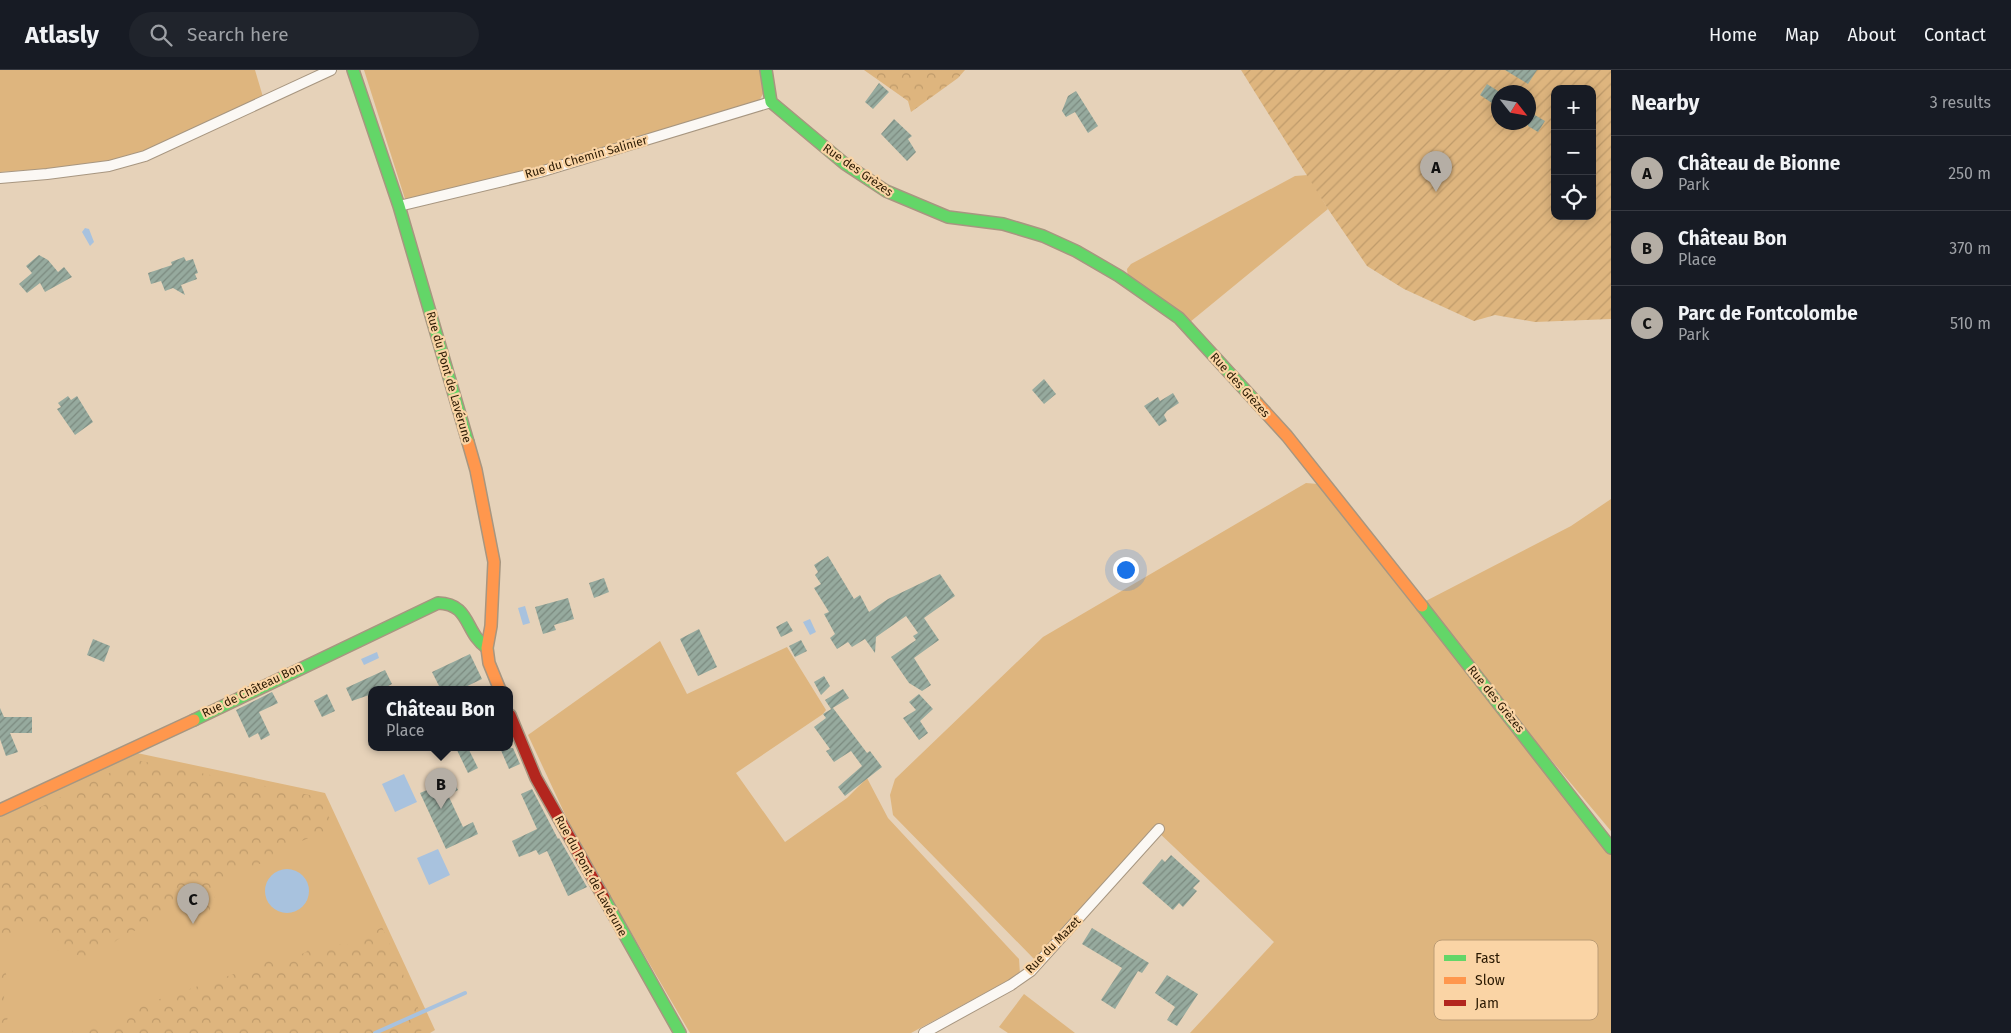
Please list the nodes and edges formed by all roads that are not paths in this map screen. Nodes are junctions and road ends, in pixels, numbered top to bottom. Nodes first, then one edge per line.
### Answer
1 (331, 70) edge
2 (354, 70) edge
3 (766, 70) edge
4 (771, 102) junction
5 (0, 178) edge
6 (398, 206) junction
7 (487, 648) junction
8 (498, 686) edge
9 (513, 722) edge
10 (0, 810) edge
11 (1159, 829) dead end
12 (1611, 848) edge
13 (680, 1033) edge
14 (924, 1033) edge

1 - 5 street
2 - 6 street, Rue du Pont de Lavérune
3 - 4 street
4 - 6 street, Rue du Chemin Salinier
4 - 12 street, Rue des Grèzes
6 - 7 street, Rue du Pont de Lavérune
7 - 8 street, Rue du Pont de Lavérune
7 - 10 street, Rue de Château Bon
9 - 13 street, Rue du Pont de Lavérune
11 - 14 street, Rue du Mazet

